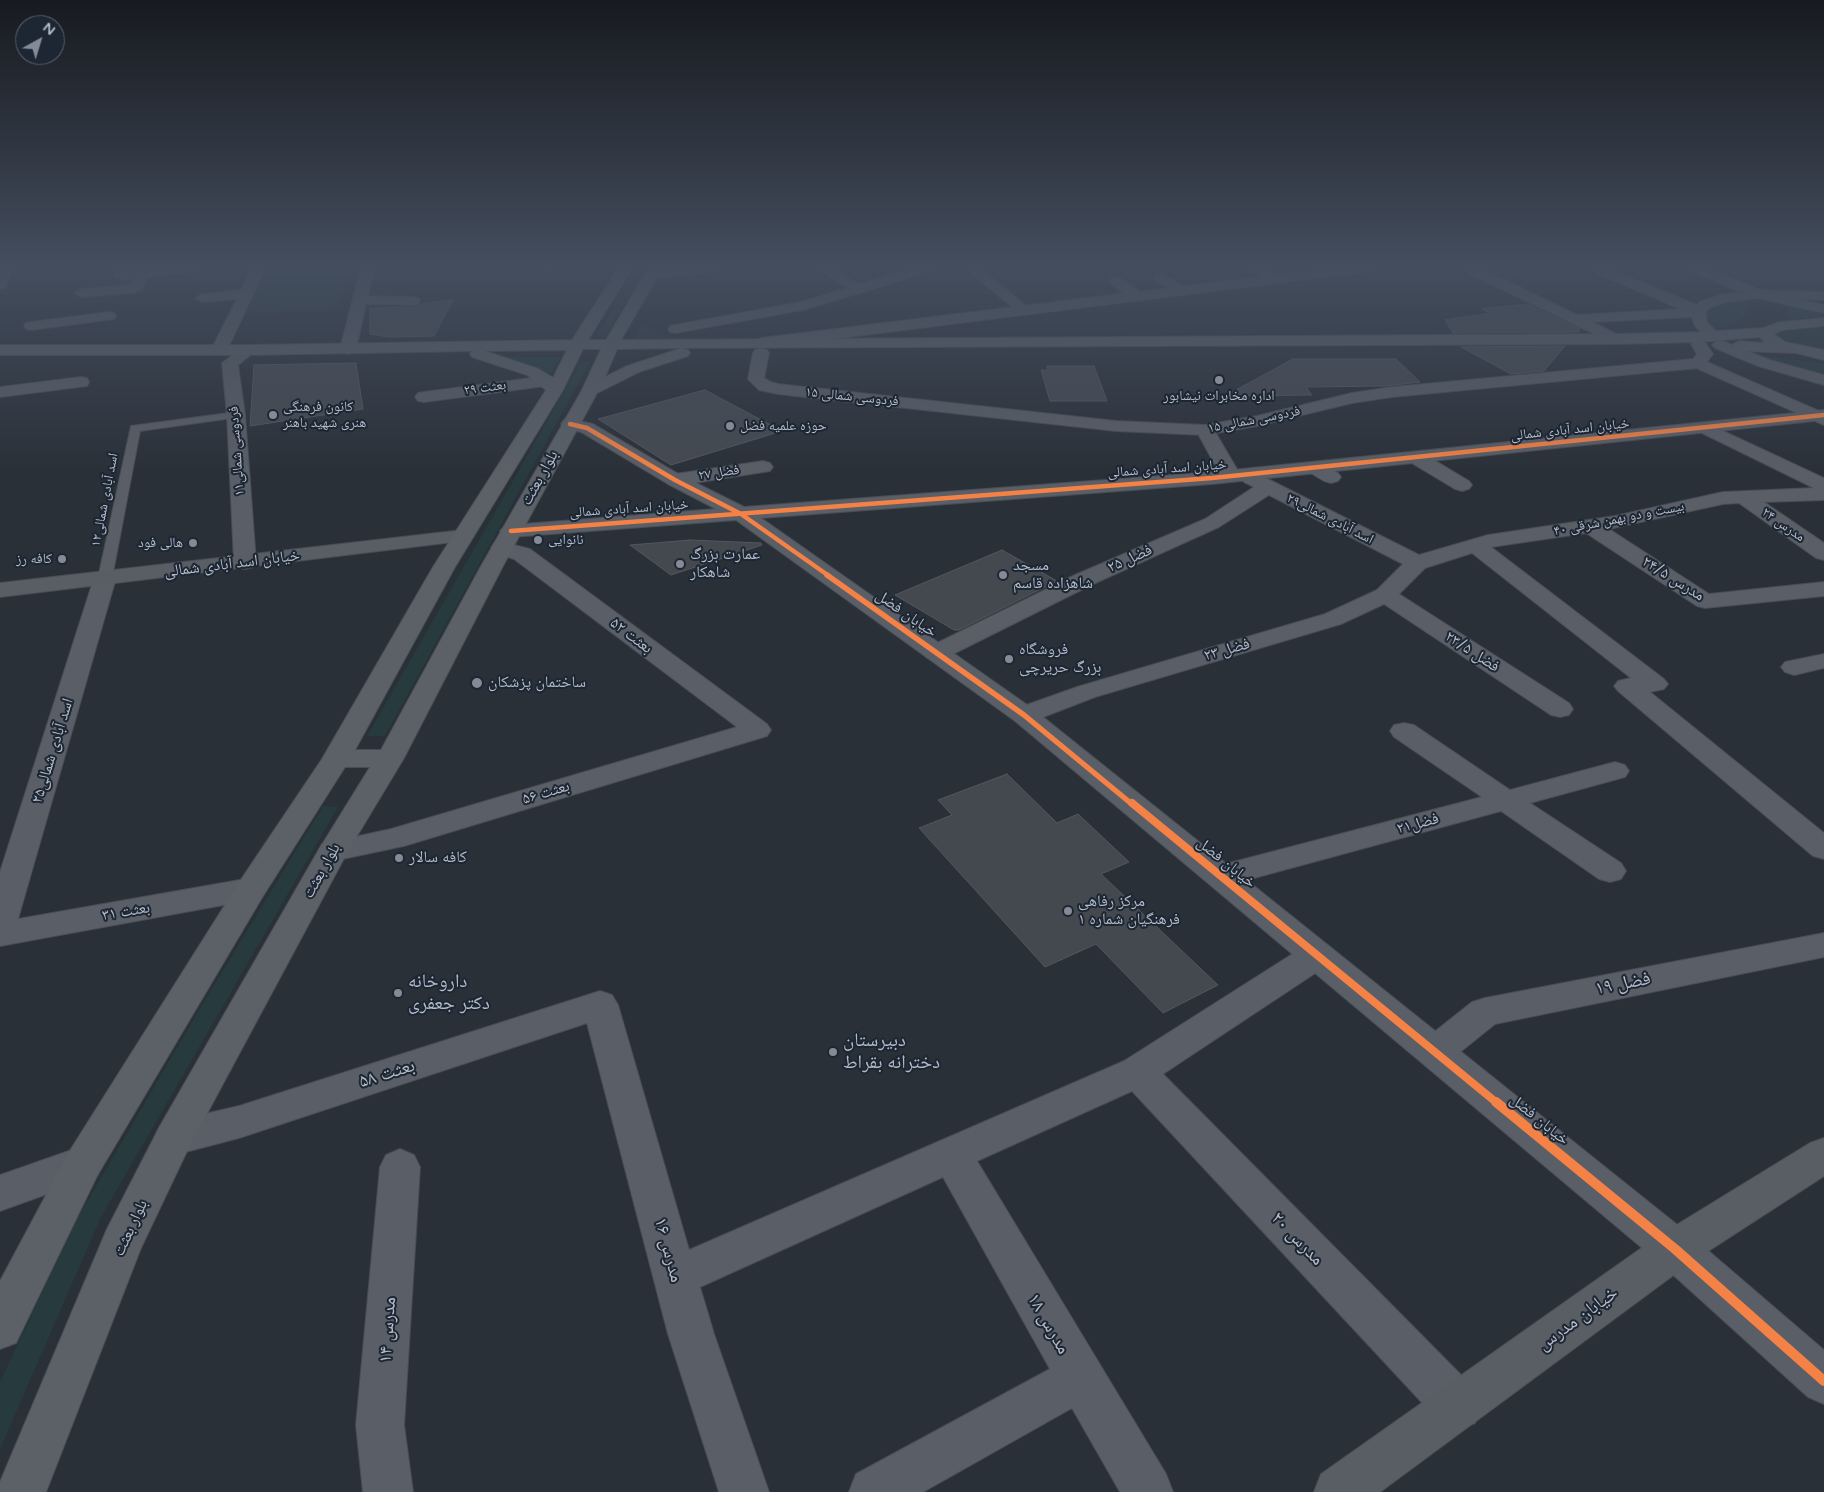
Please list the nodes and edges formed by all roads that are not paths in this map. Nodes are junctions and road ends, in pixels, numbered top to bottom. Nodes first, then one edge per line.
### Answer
1 (27, 337) edge
2 (225, 337) edge
3 (351, 337) edge
4 (572, 337) edge
5 (617, 337) edge
6 (680, 337) edge
7 (837, 337) edge
8 (1610, 337) edge
9 (1708, 337) edge
10 (1737, 337) edge
11 (1769, 337) edge
12 (569, 339) junction
13 (1615, 339) junction
14 (1711, 342) junction
15 (719, 344) junction
16 (758, 348) junction
17 (348, 349) junction
18 (610, 349) junction
19 (22, 350) junction
20 (219, 350) junction
21 (249, 350) junction
22 (482, 350) junction
23 (1795, 350) junction
24 (2, 352) edge
25 (682, 353) junction
26 (1824, 354) edge
27 (1698, 363) junction
28 (1824, 380) edge
29 (80, 382) dead end
30 (551, 385) junction
31 (590, 390) junction
32 (0, 392) edge
33 (424, 397) dead end
34 (236, 415) junction
35 (1821, 417) edge
36 (537, 419) junction
37 (572, 421) junction
38 (1706, 428) junction
39 (1205, 430) junction
40 (1417, 458) junction
41 (763, 467) dead end
42 (1237, 476) junction
43 (675, 480) junction
44 (1462, 485) dead end
45 (1824, 486) edge
46 (1267, 487) junction
47 (1824, 494) edge
48 (1743, 497) junction
49 (741, 514) junction
50 (1590, 526) junction
51 (463, 536) junction
52 (507, 539) junction
53 (1475, 545) junction
54 (1824, 553) edge
55 (245, 562) junction
56 (1417, 563) junction
57 (105, 578) junction
58 (1824, 589) edge
59 (0, 590) edge
60 (1385, 595) junction
61 (936, 653) junction
62 (1824, 662) edge
63 (1794, 667) dead end
64 (1560, 709) dead end
65 (1024, 715) junction
66 (757, 730) joint
67 (1404, 731) dead end
68 (390, 758) junction
69 (336, 759) junction
70 (1615, 770) dead end
71 (1507, 800) junction
72 (1824, 850) edge
73 (332, 851) junction
74 (1610, 871) dead end
75 (1220, 876) junction
76 (251, 890) junction
77 (0, 923) edge
78 (0, 934) edge
79 (1824, 945) edge
80 (1317, 955) junction
81 (600, 1005) joint
82 (1438, 1054) junction
83 (1137, 1072) junction
84 (174, 1138) junction
85 (951, 1154) junction
86 (1824, 1155) edge
87 (83, 1164) junction
88 (400, 1167) dead end
89 (0, 1193) edge
90 (1675, 1249) junction
91 (675, 1277) junction
92 (0, 1327) edge
93 (1080, 1378) junction
94 (1824, 1381) edge
95 (1458, 1406) junction
96 (20, 1492) edge
97 (388, 1492) edge
98 (744, 1492) edge
99 (874, 1492) edge
100 (1148, 1492) edge
101 (1339, 1492) edge

1 - 19 street
2 - 20 street
3 - 17 street
4 - 12 main road
5 - 18 main road, بلوار بعثت
6 - 15 main road
7 - 16 main road
8 - 13 street
9 - 14 street
10 - 14 main road
11 - 23 main road
12 - 18 main road
12 - 22 main road
12 - 22 main road
12 - 30 main road, بلوار بعثت
13 - 14 main road
13 - 16 main road
14 - 16 main road
14 - 23 main road
14 - 27 street
14 - 28 street
15 - 16 main road
15 - 18 main road
16 - 25 main road
16 - 39 street, فردوسی شمالی ۱۵
17 - 21 main road
17 - 22 main road
18 - 25 main road
18 - 31 main road, بلوار بعثت
19 - 20 main road
19 - 24 main road
20 - 21 main road
21 - 34 street, فردوسی شمالی۱۱
22 - 30 main road
23 - 26 main road
25 - 31 main road
27 - 35 street
27 - 39 street, فردوسی شمالی ۱۵
29 - 32 street
30 - 33 street, بعثت ۲۹
30 - 36 main road, بلوار بعثت
31 - 37 main road, بلوار بعثت
34 - 55 street, فردوسی شمالی۱۱
34 - 57 lane, اسد آبادی شمالی۱۲
35 - 38 street, خیابان اسد آبادی شمالی
36 - 37 main road
36 - 51 main road, بلوار بعثت
37 - 43 street, خیابان فضل
37 - 52 main road, بلوار بعثت
38 - 40 street, خیابان اسد آبادی شمالی
38 - 45 street
39 - 42 street
40 - 42 street, خیابان اسد آبادی شمالی
40 - 44 street
41 - 43 street, فضل ۲۷
42 - 46 street, اسد آبادی شمالی۲۹
42 - 49 street, خیابان اسد آبادی شمالی
43 - 49 street, خیابان فضل
46 - 56 street, اسد آبادی شمالی۲۹
46 - 61 street, فضل ۲۵
47 - 48 street, بیست و دو بهمن شرقی ۴۰
48 - 50 street, بیست و دو بهمن شرقی ۴۰
48 - 54 street, مدرس ۲۴
49 - 52 street, خیابان اسد آبادی شمالی
49 - 61 street, خیابان فضل
50 - 53 street, بیست و دو بهمن شرقی ۴۰
50 - 58 street, مدرس ۲۴/۵
51 - 55 main road, خیابان اسد آبادی شمالی
51 - 69 main road, بلوار بعثت
52 - 66 street, بعثت ۵۲
52 - 68 main road, بلوار بعثت
53 - 56 street, بیست و دو بهمن شرقی ۴۰
53 - 72 street
55 - 57 main road, خیابان اسد آبادی شمالی
56 - 60 street, فضل ۲۳
57 - 59 main road, خیابان اسد آبادی شمالی
57 - 77 street, اسد آبادی شمالی۲۵
60 - 64 street, فضل ۲۳/۵
60 - 65 street, فضل ۲۳
61 - 65 street, خیابان فضل
62 - 63 street
65 - 75 street, خیابان فضل
66 - 73 street, بعثت ۵۶
67 - 71 street
68 - 69 main road
68 - 73 main road, بلوار بعثت
69 - 76 main road, بلوار بعثت
70 - 71 street, فضل۲۱
71 - 74 street
71 - 75 street, فضل۲۱
73 - 84 main road, بلوار بعثت
75 - 80 street, خیابان فضل
76 - 78 street, بعثت ۳۱
76 - 87 main road, بلوار بعثت
79 - 82 street, فضل ۱۹
80 - 82 street, خیابان فضل
80 - 83 street
81 - 84 street, بعثت ۵۸
81 - 91 street, مدرس ۱۶
82 - 90 street, خیابان فضل
83 - 85 street
83 - 95 street, مدرس ۲۰
84 - 96 main road, بلوار بعثت
85 - 91 street
85 - 93 street, مدرس ۱۸
86 - 90 main road, خیابان مدرس
87 - 89 street
87 - 92 main road, بلوار بعثت
88 - 97 street, مدرس ۱۴
90 - 94 street, خیابان فضل
90 - 95 main road, خیابان مدرس
91 - 98 street, مدرس ۱۶
93 - 99 street
93 - 100 street, مدرس ۱۸
95 - 101 main road, خیابان مدرس

